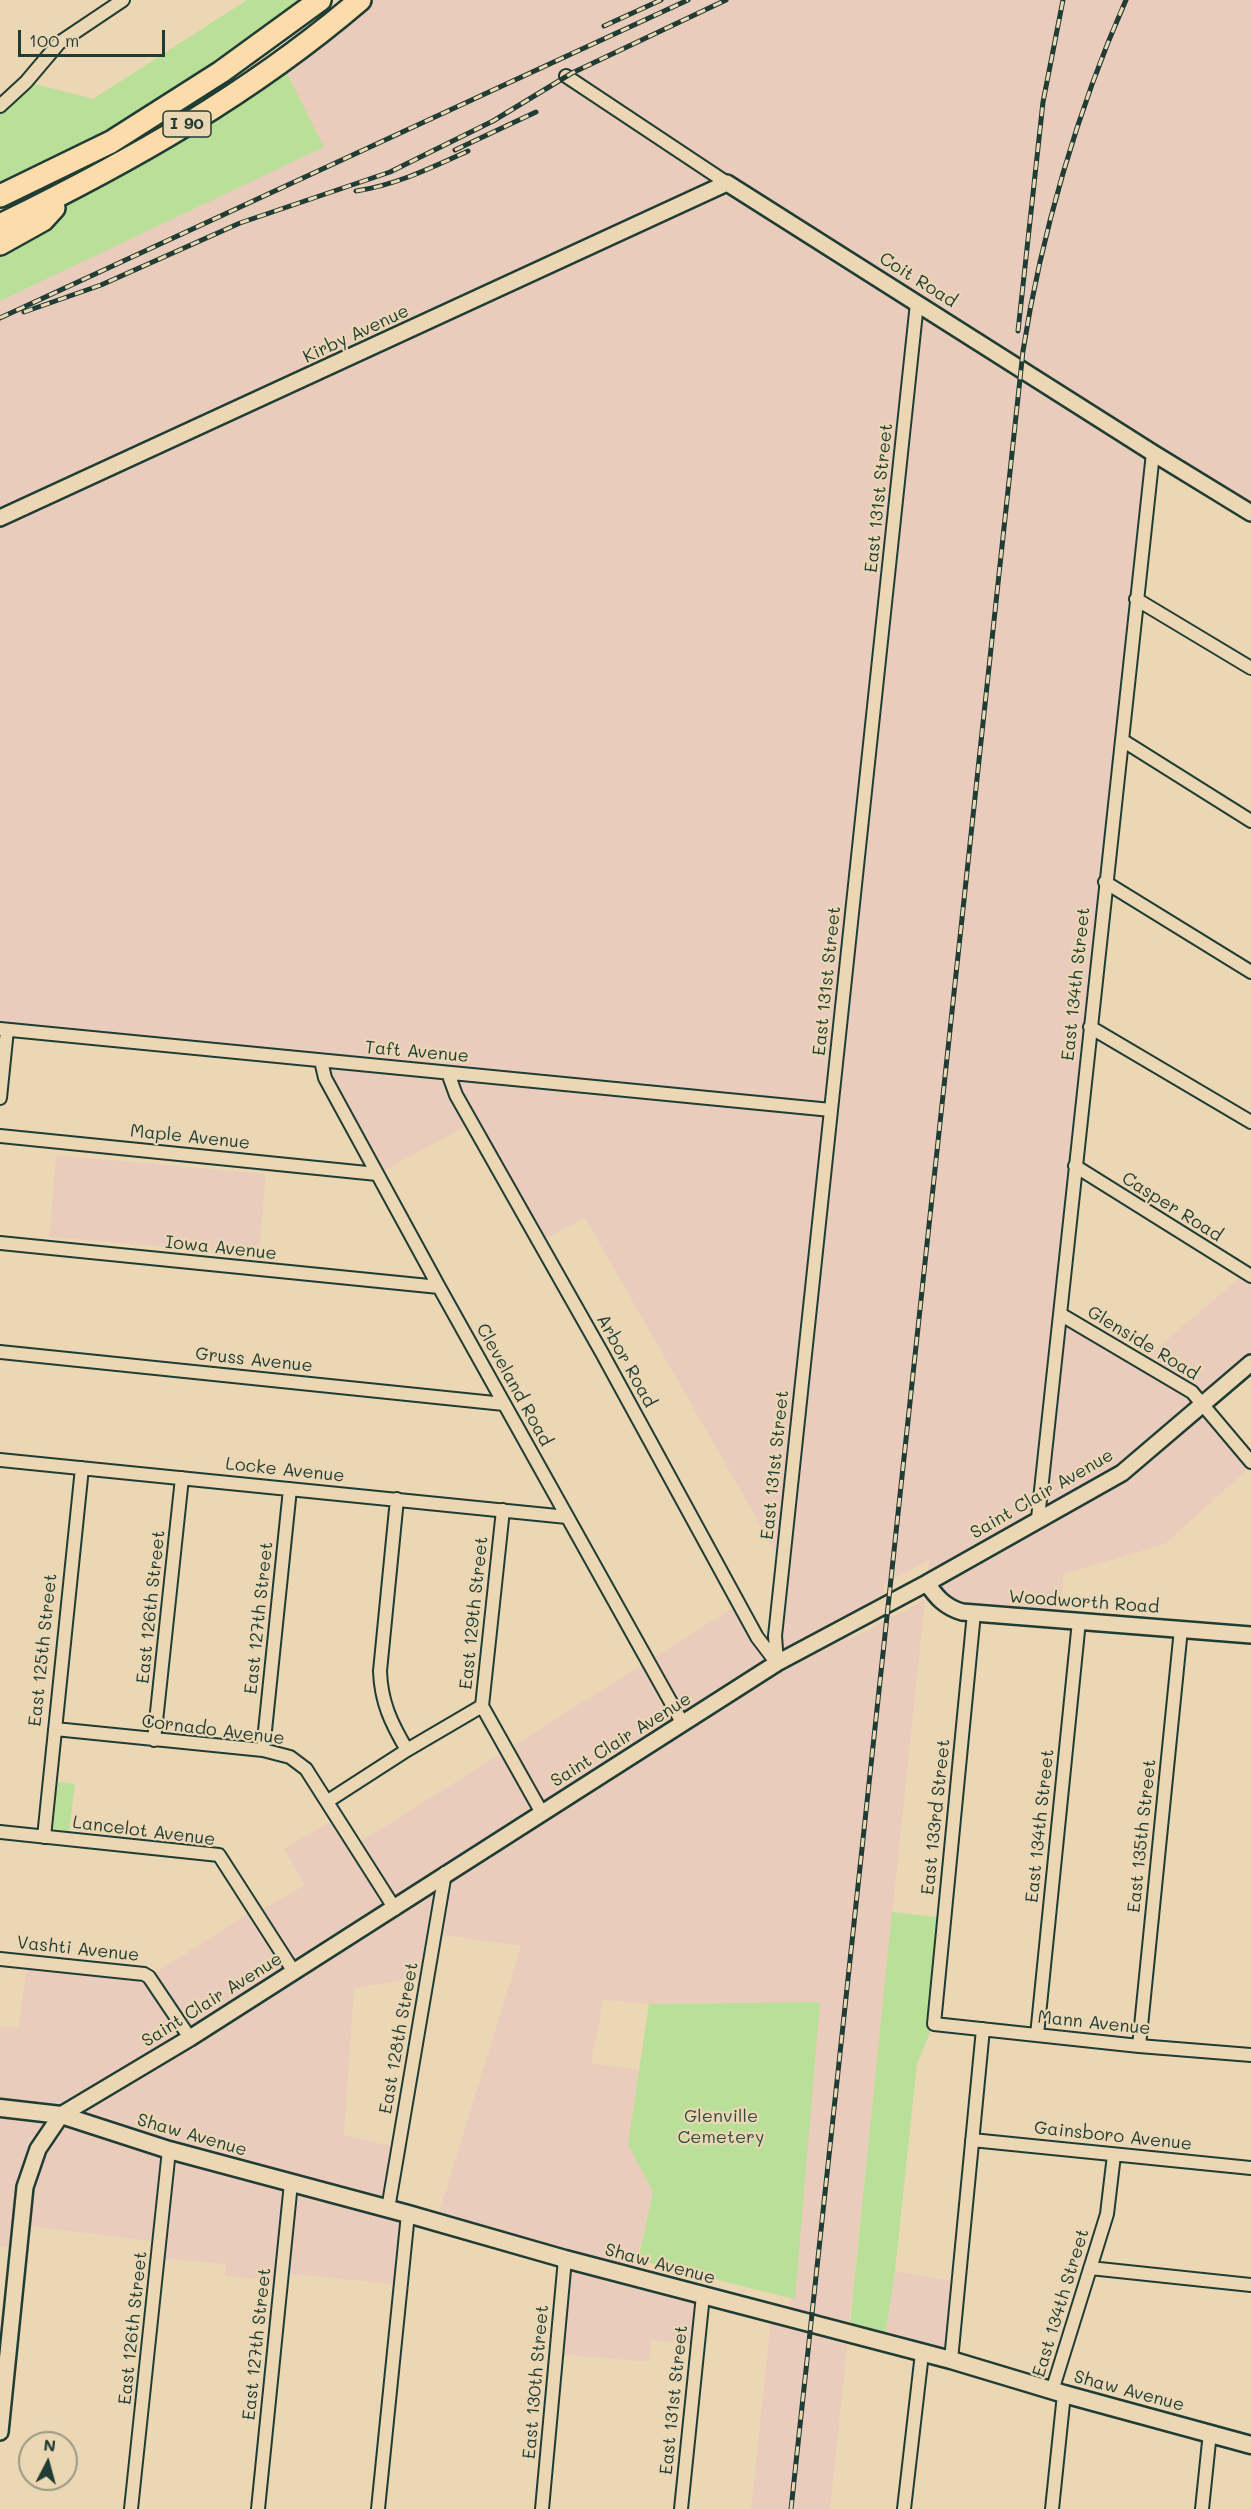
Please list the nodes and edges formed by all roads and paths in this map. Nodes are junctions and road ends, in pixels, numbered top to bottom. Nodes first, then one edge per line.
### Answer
1 (320, 0) edge
2 (360, 0) edge
3 (119, 1) edge
4 (566, 76) dead end
5 (0, 106) edge
6 (727, 183) junction
7 (69, 191) junction
8 (0, 196) edge
9 (0, 225) edge
10 (0, 244) edge
11 (917, 303) junction
12 (1152, 453) junction
13 (25, 506) junction
14 (0, 508) edge
15 (1251, 513) edge
16 (0, 518) edge
17 (1137, 599) junction
18 (1251, 668) edge
19 (1122, 740) junction
20 (1251, 821) edge
21 (1105, 882) junction
22 (1251, 972) edge
23 (1090, 1027) junction
24 (4, 1030) edge
25 (321, 1061) junction
26 (448, 1073) junction
27 (0, 1098) edge
28 (831, 1110) junction
29 (1251, 1122) edge
30 (0, 1136) edge
31 (1075, 1166) junction
32 (377, 1174) junction
33 (0, 1243) edge
34 (1251, 1276) edge
35 (439, 1287) junction
36 (1060, 1314) junction
37 (0, 1352) edge
38 (1251, 1363) edge
39 (1203, 1403) junction
40 (504, 1404) junction
41 (0, 1460) edge
42 (1251, 1462) edge
43 (82, 1468) junction
44 (182, 1478) junction
45 (290, 1489) junction
46 (397, 1499) junction
47 (502, 1510) junction
48 (567, 1517) junction
49 (1038, 1518) junction
50 (927, 1583) junction
51 (974, 1613) junction
52 (1079, 1621) junction
53 (1181, 1629) junction
54 (1251, 1635) edge
55 (777, 1663) junction
56 (482, 1706) junction
57 (683, 1724) junction
58 (55, 1729) junction
59 (154, 1740) junction
60 (263, 1750) junction
61 (407, 1750) junction
62 (328, 1801) junction
63 (542, 1813) junction
64 (0, 1833) edge
65 (44, 1837) junction
66 (445, 1873) junction
67 (395, 1909) junction
68 (0, 1959) edge
69 (294, 1972) junction
70 (934, 2024) joint
71 (983, 2029) junction
72 (1037, 2035) junction
73 (189, 2038) junction
74 (1139, 2046) junction
75 (1251, 2055) edge
76 (0, 2108) edge
77 (61, 2115) junction
78 (972, 2140) junction
79 (169, 2150) junction
80 (1114, 2155) junction
81 (1251, 2168) edge
82 (291, 2183) junction
83 (388, 2209) junction
84 (408, 2214) junction
85 (565, 2259) junction
86 (1090, 2268) junction
87 (1251, 2285) edge
88 (703, 2295) junction
89 (922, 2353) junction
90 (951, 2360) junction
91 (1058, 2393) junction
92 (0, 2432) edge
93 (1210, 2432) junction
94 (1251, 2445) edge
95 (131, 2509) edge
96 (258, 2509) edge
97 (378, 2509) edge
98 (542, 2509) edge
99 (681, 2509) edge
100 (904, 2509) edge
101 (1052, 2509) edge
102 (1202, 2509) edge

1 - 8 highway, I 90
2 - 7 highway, I 90
3 - 5 street
4 - 6 street, Coit Road
6 - 11 street, Coit Road
6 - 13 street, Kirby Avenue
7 - 9 highway, I 90
7 - 10 highway
11 - 12 street, Coit Road
11 - 28 street, East 131st Street
12 - 15 street, Coit Road
12 - 17 street, East 134th Street
13 - 14 street
13 - 16 street, Kirby Avenue
17 - 18 street
17 - 19 street, East 134th Street
19 - 20 street
19 - 21 street, East 134th Street
21 - 22 street
21 - 23 street, East 134th Street
23 - 29 street
23 - 31 street, East 134th Street
24 - 25 street, Taft Avenue
24 - 27 street
25 - 26 street, Taft Avenue
25 - 32 street, Cleveland Road
26 - 28 street, Taft Avenue
26 - 55 street, Arbor Road
28 - 55 street, East 131st Street
30 - 32 street, Maple Avenue
31 - 34 street, Casper Road
31 - 36 street, East 134th Street
32 - 35 street, Cleveland Road
33 - 35 street, Iowa Avenue
35 - 40 street, Cleveland Road
36 - 39 street, Glenside Road
36 - 49 street, East 134th Street
37 - 40 street, Gruss Avenue
38 - 39 street, Saint Clair Avenue
39 - 42 street, Glenside Road
39 - 49 street, Saint Clair Avenue
40 - 48 street, Cleveland Road
41 - 43 street, Locke Avenue
43 - 44 street, Locke Avenue
43 - 58 street, East 125th Street
44 - 45 street, Locke Avenue
44 - 59 street, East 126th Street
45 - 46 street, Locke Avenue
45 - 60 street, East 127th Street
46 - 47 street, Locke Avenue
46 - 61 street
47 - 48 street, Locke Avenue
47 - 56 street, East 129th Street
48 - 57 street, Cleveland Road
49 - 50 street, Saint Clair Avenue
50 - 51 street, Woodworth Road
50 - 55 street, Saint Clair Avenue
51 - 52 street, Woodworth Road
51 - 70 street, East 133rd Street
52 - 53 street, Woodworth Road
52 - 72 street, East 134th Street
53 - 54 street, Woodworth Road
53 - 74 street, East 135th Street
55 - 57 street, Saint Clair Avenue
56 - 61 street
56 - 63 street, East 129th Street
57 - 63 street, Saint Clair Avenue
58 - 59 street, Cornado Avenue
58 - 65 street, East 125th Street
59 - 60 street, Cornado Avenue
60 - 62 street, Cornado Avenue
61 - 62 street
62 - 67 street, Cornado Avenue
63 - 66 street, Saint Clair Avenue
64 - 65 street, Lancelot Avenue
65 - 69 street, Lancelot Avenue
66 - 67 street, Saint Clair Avenue
66 - 83 street, East 128th Street
67 - 69 street, Saint Clair Avenue
68 - 73 street, Vashti Avenue
69 - 73 street, Saint Clair Avenue
70 - 71 street, Mann Avenue
71 - 72 street, Mann Avenue
71 - 78 street
72 - 74 street, Mann Avenue
73 - 77 street, Saint Clair Avenue
74 - 75 street, Mann Avenue
76 - 77 main road
77 - 79 main road, Shaw Avenue
77 - 92 street
78 - 80 street, Gainsboro Avenue
78 - 90 street
79 - 82 main road, Shaw Avenue
79 - 95 street, East 126th Street
80 - 81 street, Gainsboro Avenue
80 - 86 street, East 134th Street
82 - 83 main road, Shaw Avenue
82 - 96 street, East 127th Street
83 - 84 main road, Shaw Avenue
84 - 85 main road, Shaw Avenue
84 - 97 street
85 - 88 main road, Shaw Avenue
85 - 98 street, East 130th Street
86 - 87 street
86 - 91 street, East 134th Street
88 - 89 main road, Shaw Avenue
88 - 99 street, East 131st Street
89 - 90 main road, Shaw Avenue
89 - 100 street
90 - 91 main road, Shaw Avenue
91 - 93 main road, Shaw Avenue
91 - 101 street, East 134th Street
93 - 94 main road, Shaw Avenue
93 - 102 street

